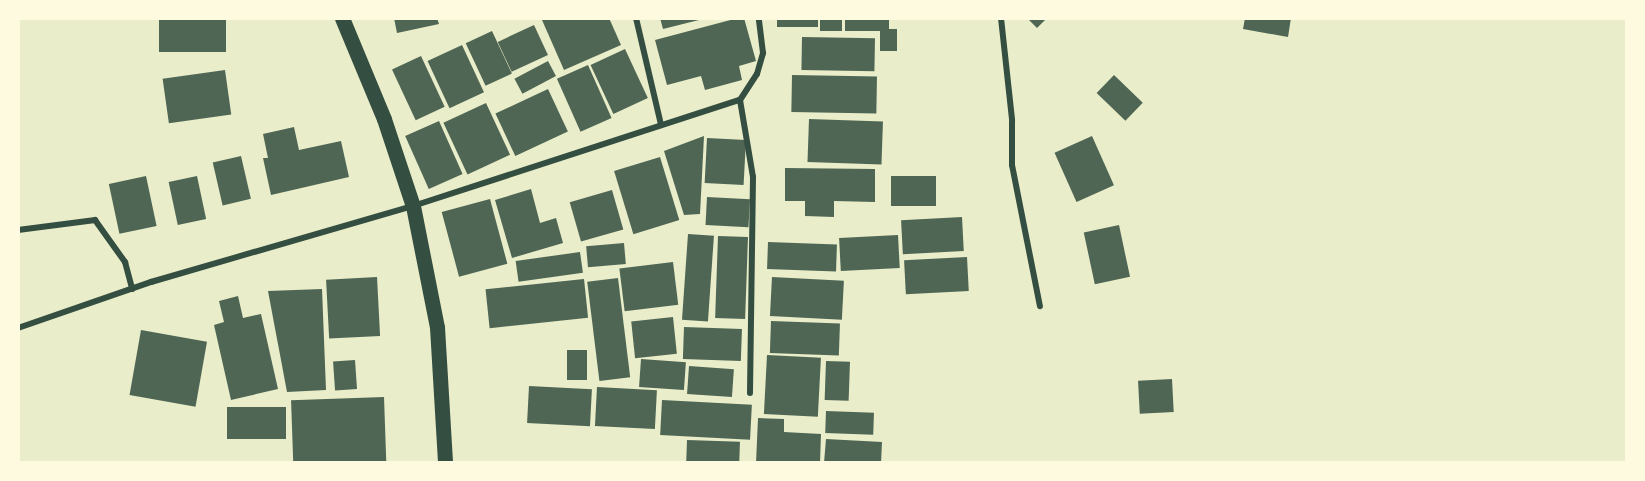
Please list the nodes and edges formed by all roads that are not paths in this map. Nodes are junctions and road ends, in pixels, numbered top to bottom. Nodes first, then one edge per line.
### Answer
1 (342, 18) edge
2 (636, 18) edge
3 (759, 18) edge
4 (1001, 18) edge
5 (740, 100) junction
6 (661, 124) junction
7 (413, 206) junction
8 (18, 230) edge
9 (132, 289) junction
10 (1040, 306) dead end
11 (18, 328) edge
12 (750, 393) dead end
13 (445, 463) edge

1 - 7 main road
2 - 6 street
3 - 5 street
4 - 10 street
5 - 6 street
5 - 12 street
6 - 7 street
7 - 9 street
7 - 13 main road
8 - 9 street
9 - 11 street

